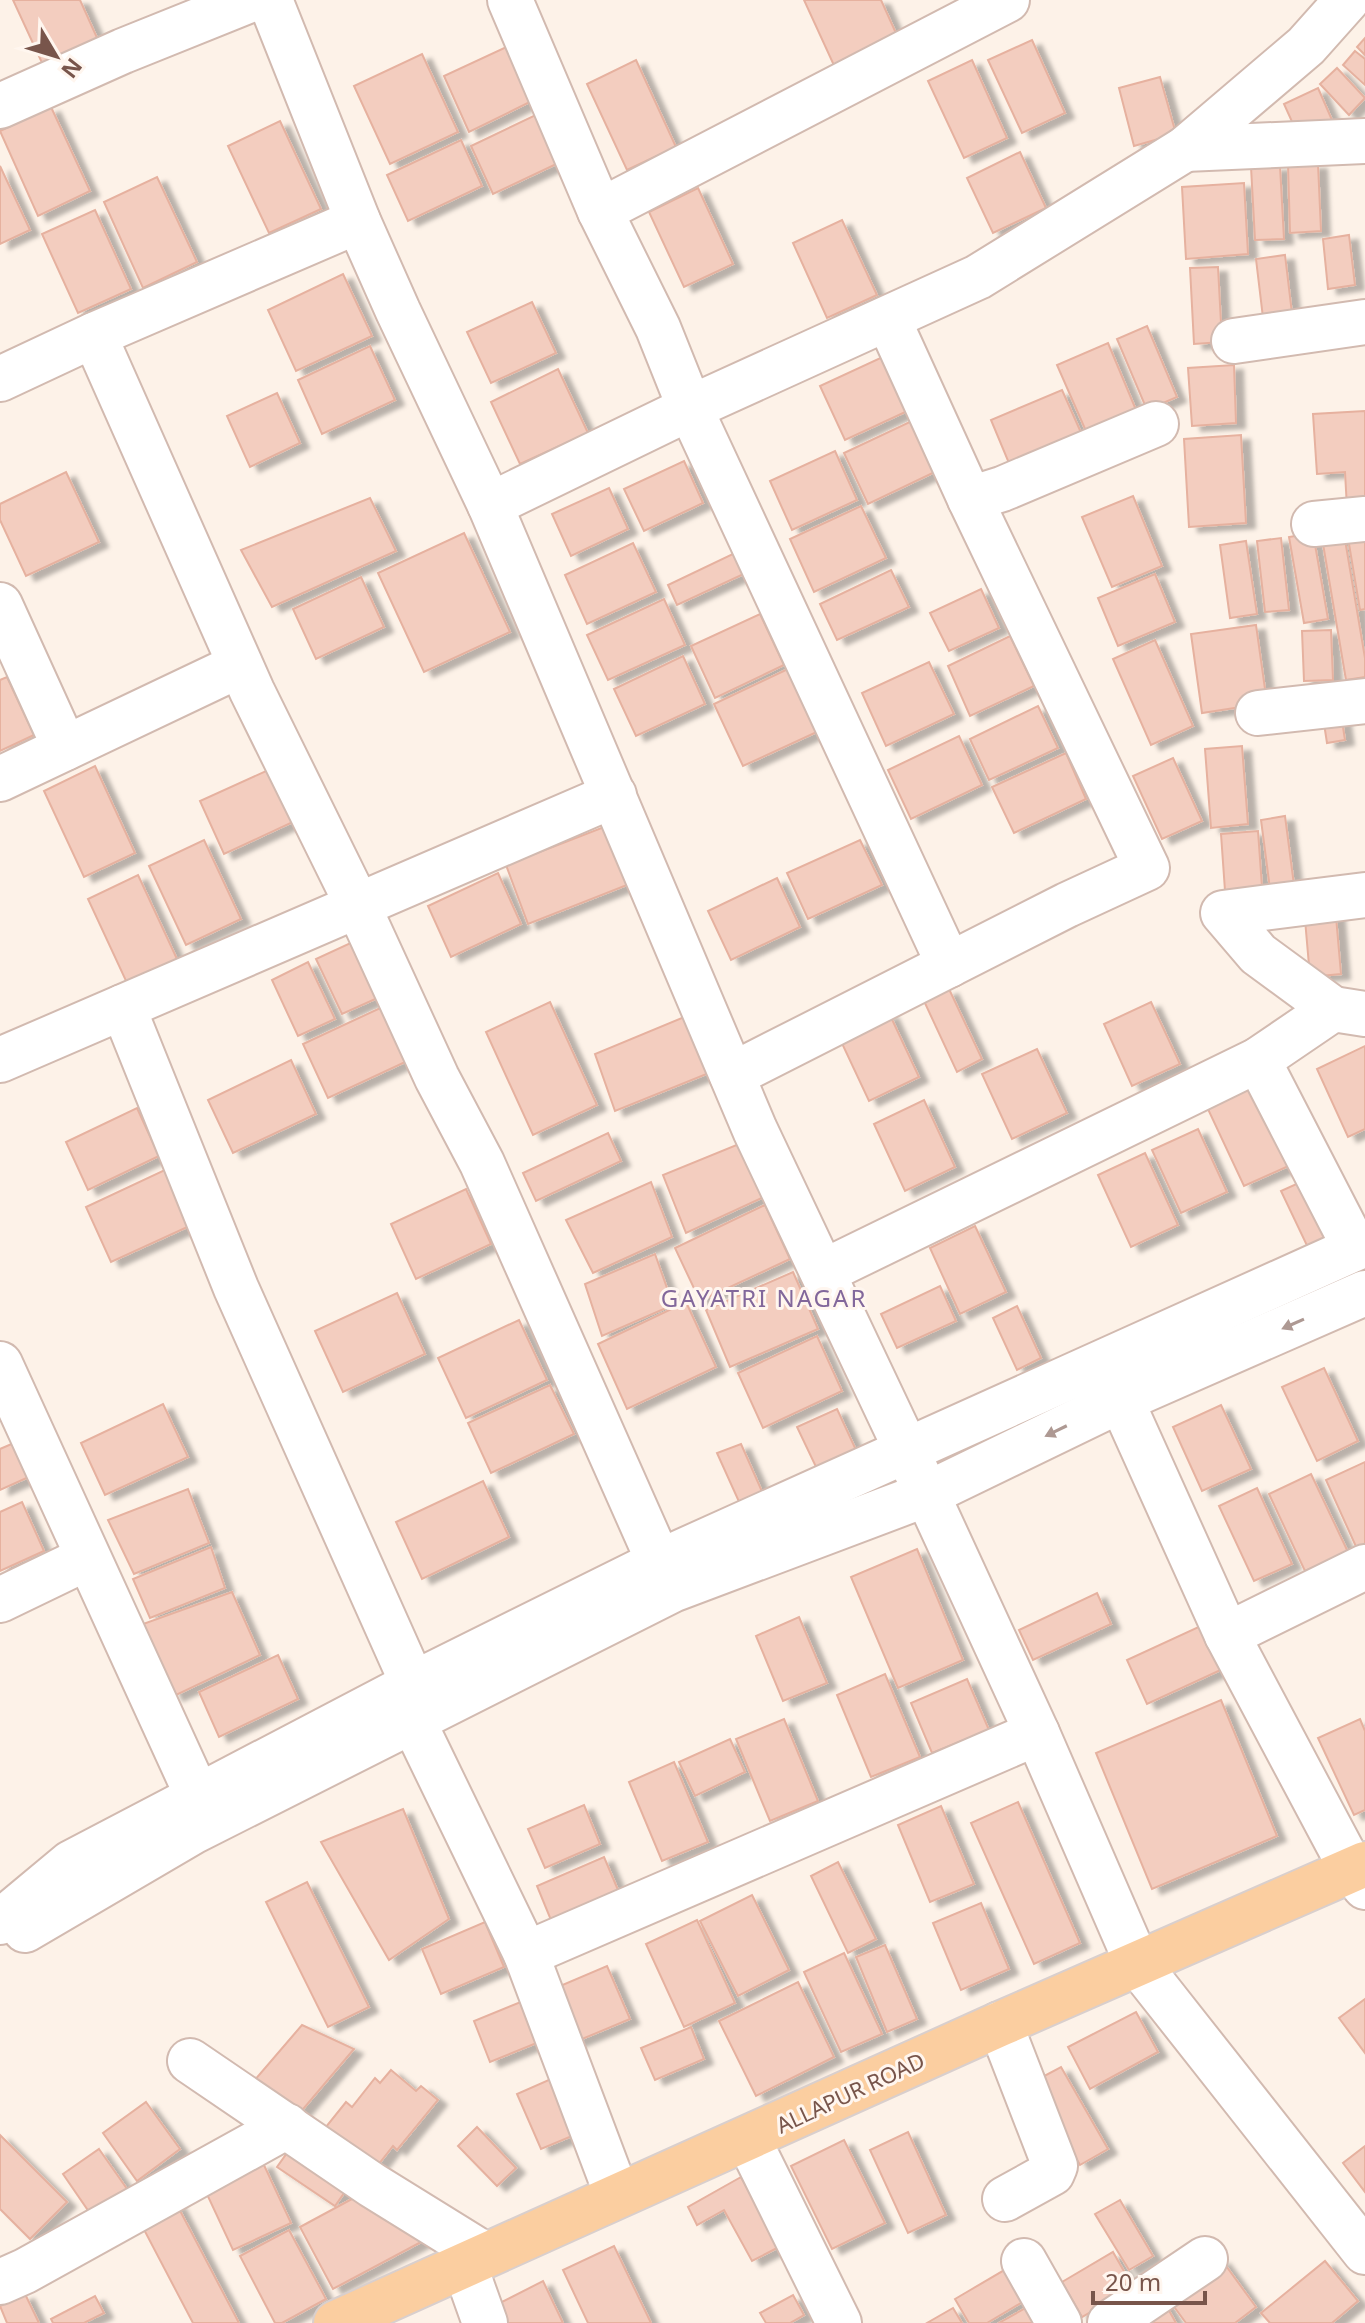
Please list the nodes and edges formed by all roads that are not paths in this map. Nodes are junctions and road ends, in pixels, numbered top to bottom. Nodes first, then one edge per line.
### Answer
1 (250, 0) edge
2 (270, 0) edge
3 (510, 0) edge
4 (1007, 0) edge
5 (1347, 0) edge
6 (0, 106) edge
7 (1365, 141) edge
8 (1185, 149) junction
9 (600, 211) junction
10 (358, 221) junction
11 (888, 319) junction
12 (1365, 322) edge
13 (94, 335) junction
14 (1234, 341) dead end
15 (0, 379) edge
16 (690, 408) junction
17 (1156, 424) dead end
18 (970, 499) junction
19 (490, 505) junction
20 (1365, 519) edge
21 (1314, 524) dead end
22 (0, 605) edge
23 (240, 665) junction
24 (1365, 701) edge
25 (1258, 713) dead end
26 (65, 748) junction
27 (0, 779) edge
28 (614, 795) junction
29 (1365, 895) edge
30 (358, 906) junction
31 (949, 965) junction
32 (123, 1007) junction
33 (1349, 1012) edge
34 (0, 1060) edge
35 (1258, 1060) junction
36 (732, 1075) junction
37 (1360, 1246) edge
38 (823, 1272) junction
39 (1365, 1293) edge
40 (0, 1364) edge
41 (1121, 1400) junction
42 (907, 1451) junction
43 (927, 1494) junction
44 (87, 1558) junction
45 (659, 1562) junction
46 (1365, 1567) edge
47 (0, 1600) edge
48 (1227, 1635) junction
49 (413, 1703) junction
50 (1037, 1733) junction
51 (198, 1797) junction
52 (1361, 1873) edge
53 (0, 1922) edge
54 (0, 1947) edge
55 (526, 1954) junction
56 (1137, 1963) junction
57 (1000, 2024) junction
58 (190, 2061) dead end
59 (287, 2126) junction
60 (748, 2139) junction
61 (617, 2195) junction
62 (1005, 2199) dead end
63 (1365, 2252) edge
64 (1205, 2259) dead end
65 (475, 2260) junction
66 (1024, 2261) dead end
67 (0, 2282) edge
68 (336, 2323) edge
69 (485, 2323) edge
70 (839, 2323) edge
71 (1059, 2323) edge
72 (1110, 2323) edge

1 - 6 street
2 - 10 street
3 - 9 street
4 - 9 street
5 - 8 street
7 - 8 street
8 - 11 street
9 - 16 street
10 - 13 street
10 - 19 street
11 - 16 street
11 - 18 street
12 - 14 street
13 - 15 street
13 - 23 street
16 - 19 street
16 - 31 street
17 - 18 street
18 - 31 street
19 - 28 street
20 - 21 street
22 - 26 street
23 - 26 street
23 - 30 street
24 - 25 street
26 - 27 street
28 - 30 street
28 - 36 street
29 - 33 street
30 - 32 street
30 - 45 street
31 - 36 street
32 - 34 street
32 - 49 street
33 - 35 street
35 - 37 street
35 - 38 street
36 - 38 street
37 - 42 street
38 - 42 street
39 -> 41 street
40 - 44 street
41 -> 43 street
41 - 48 street
42 - 43 street
42 - 45 street
43 - 49 street
43 - 50 street
44 - 47 street
44 - 51 street
45 - 49 street
46 - 48 street
48 - 52 street
49 - 51 street
49 - 54 street
49 - 55 street
50 - 55 street
50 - 56 street
51 - 53 street
52 - 56 main road, ALLAPUR ROAD
55 - 61 street
56 - 57 main road, ALLAPUR ROAD
56 - 63 street
57 - 60 main road, ALLAPUR ROAD
57 - 62 street
58 - 59 street
59 - 65 street
59 - 67 street
60 - 61 main road, ALLAPUR ROAD
60 - 70 street
61 - 65 main road, ALLAPUR ROAD
64 - 72 street
65 - 68 main road, ALLAPUR ROAD
65 - 69 street
66 - 71 street

